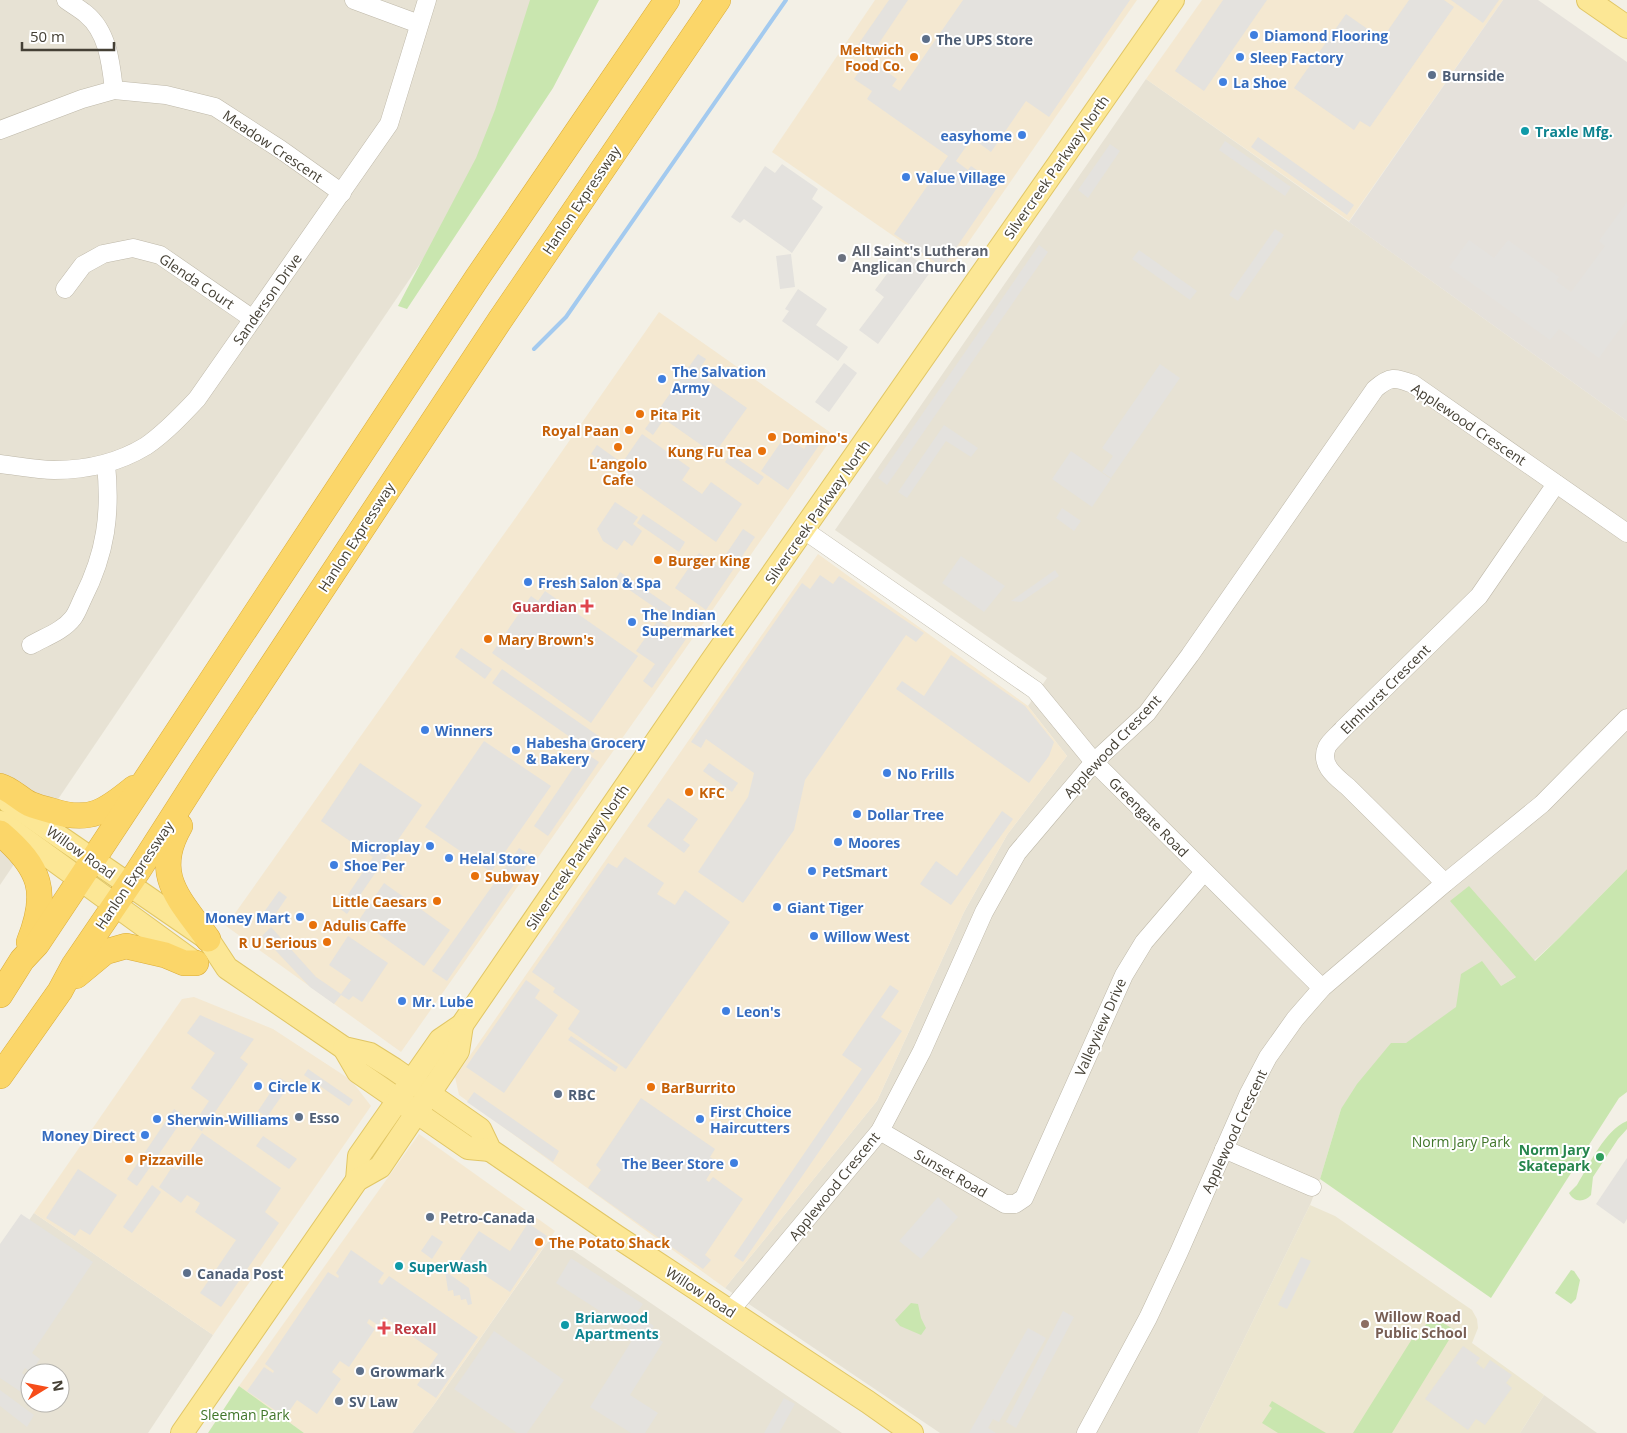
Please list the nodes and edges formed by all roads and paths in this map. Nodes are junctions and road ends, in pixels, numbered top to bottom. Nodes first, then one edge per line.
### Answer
1 (66, 0) edge
2 (354, 0) edge
3 (427, 0) edge
4 (667, 0) edge
5 (718, 0) edge
6 (1173, 0) edge
7 (1588, 0) edge
8 (419, 24) junction
9 (1627, 27) edge
10 (114, 90) junction
11 (0, 130) edge
12 (342, 193) junction
13 (65, 289) dead end
14 (253, 319) junction
15 (0, 464) edge
16 (106, 464) junction
17 (1556, 484) junction
18 (804, 530) junction
19 (1627, 533) edge
20 (31, 645) dead end
21 (1627, 718) edge
22 (1094, 762) junction
23 (202, 771) junction
24 (148, 778) junction
25 (0, 786) edge
26 (0, 796) edge
27 (0, 821) edge
28 (0, 833) edge
29 (86, 869) junction
30 (1204, 872) junction
31 (1445, 882) junction
32 (122, 895) junction
33 (208, 939) junction
34 (22, 960) junction
35 (196, 963) junction
36 (227, 968) junction
37 (1322, 988) junction
38 (60, 991) junction
39 (0, 995) edge
40 (344, 1048) junction
41 (0, 1076) edge
42 (420, 1087) junction
43 (398, 1100) junction
44 (417, 1112) junction
45 (880, 1131) junction
46 (1224, 1149) junction
47 (490, 1150) junction
48 (357, 1180) junction
49 (1312, 1186) dead end
50 (1024, 1198) joint
51 (730, 1311) junction
52 (182, 1433) edge
53 (912, 1433) edge
54 (1086, 1433) edge

1 - 10 street
2 - 8 street
3 - 8 street, Sanderson Drive
4 - 24 highway
5 - 23 highway, Hanlon Expressway
6 - 18 main road, Silvercreek Parkway North
7 - 9 main road
8 - 12 street, Sanderson Drive
10 - 11 street, Meadow Crescent
10 - 12 street, Meadow Crescent
12 - 14 street, Sanderson Drive
13 - 14 street, Glenda Court
14 - 16 street, Sanderson Drive
15 - 16 street, Sanderson Drive
16 - 20 street
17 - 19 street, Applewood Crescent
17 - 22 street, Applewood Crescent
17 - 31 street, Elmhurst Crescent
18 - 22 street, Greengate Road
18 - 42 main road, Silvercreek Parkway North
21 - 31 street, Applewood Crescent
22 - 30 street, Greengate Road
22 - 45 street, Applewood Crescent
23 - 32 highway, Hanlon Expressway
23 - 33 highway
24 - 25 highway
24 - 29 highway
26 - 29 main road, Willow Road
27 - 29 main road, Willow Road
28 - 34 highway
29 - 32 main road, Willow Road
29 - 34 highway
30 - 37 street, Greengate Road
30 - 50 street, Valleyview Drive
31 - 37 street, Applewood Crescent
32 - 33 main road, Willow Road
32 - 35 main road, Willow Road
32 - 38 highway, Hanlon Expressway
33 - 36 main road, Willow Road
34 - 39 highway
35 - 36 main road, Willow Road
35 - 38 highway
36 - 40 main road, Willow Road
37 - 46 street, Applewood Crescent
38 - 41 highway, Hanlon Expressway
40 - 42 main road, Willow Road
40 - 43 main road, Willow Road
42 - 43 main road, Silvercreek Parkway North
42 - 44 main road, Silvercreek Parkway North
42 - 47 main road, Willow Road
43 - 44 main road, Willow Road
43 - 48 main road, Silvercreek Parkway North
44 - 47 main road, Willow Road
44 - 48 main road, Silvercreek Parkway North
45 - 50 street, Sunset Road
45 - 51 street, Applewood Crescent
46 - 49 street
46 - 54 street, Applewood Crescent
47 - 51 main road, Willow Road
48 - 52 main road, Silvercreek Parkway North
51 - 53 main road, Willow Road

